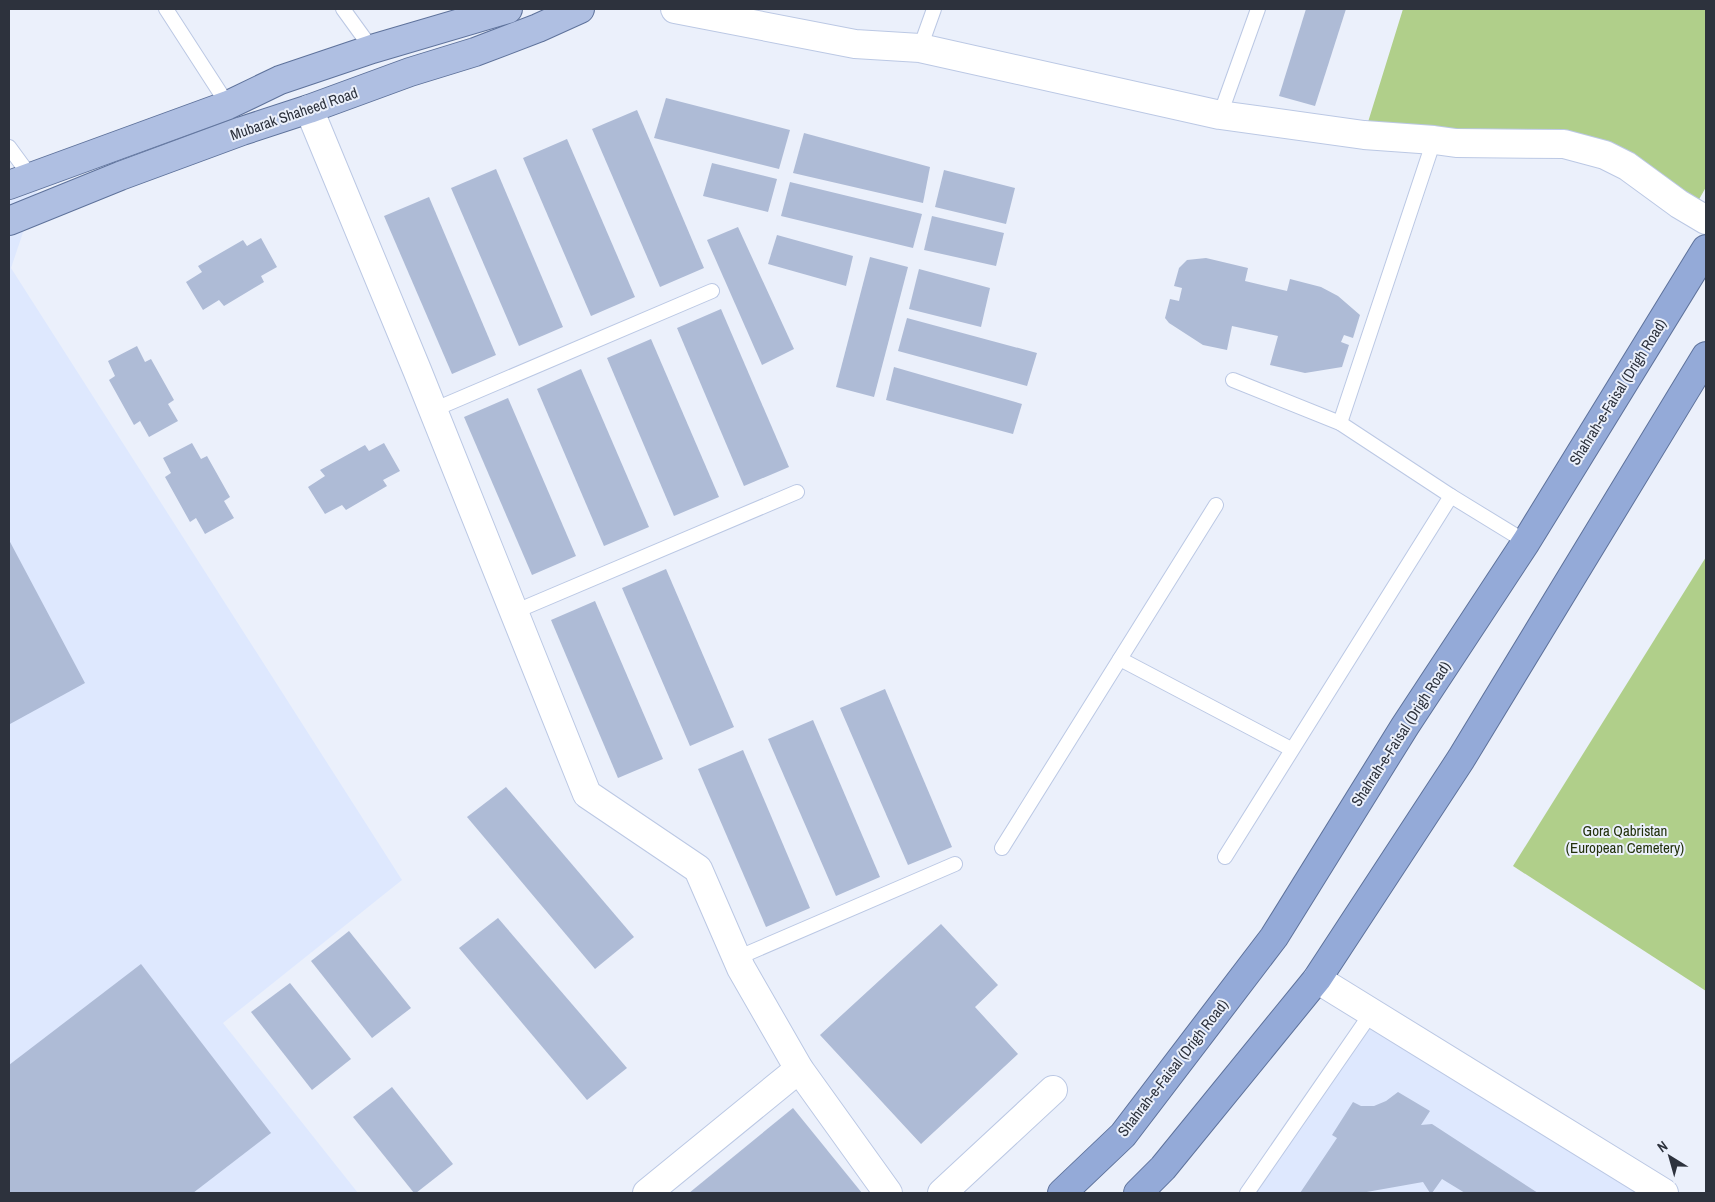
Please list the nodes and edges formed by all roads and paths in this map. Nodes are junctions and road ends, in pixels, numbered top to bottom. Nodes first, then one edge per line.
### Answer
1 (166, 9) edge
2 (344, 9) edge
3 (508, 9) edge
4 (580, 9) edge
5 (675, 9) edge
6 (934, 9) edge
7 (1258, 9) edge
8 (920, 48) junction
9 (372, 49) junction
10 (228, 105) junction
11 (309, 109) junction
12 (1220, 115) junction
13 (1434, 140) junction
14 (9, 147) edge
15 (20, 181) edge
16 (1706, 220) edge
17 (9, 221) edge
18 (1706, 249) edge
19 (712, 291) dead end
20 (1706, 356) edge
21 (1233, 380) dead end
22 (433, 410) junction
23 (1340, 423) junction
24 (797, 492) dead end
25 (1451, 496) junction
26 (1216, 505) dead end
27 (1526, 542) junction
28 (514, 612) junction
29 (1120, 660) junction
30 (1291, 748) junction
31 (1002, 848) dead end
32 (1225, 857) dead end
33 (955, 864) dead end
34 (737, 958) junction
35 (1318, 978) junction
36 (1372, 1012) junction
37 (799, 1069) junction
38 (1053, 1090) dead end
39 (646, 1193) edge
40 (888, 1193) edge
41 (942, 1193) edge
42 (1062, 1193) edge
43 (1138, 1193) edge
44 (1246, 1193) edge
45 (1664, 1193) edge

1 - 10 lane
2 - 9 lane
3 - 9 main road, Mubarak Shaheed Road
4 - 11 main road, Mubarak Shaheed Road
5 - 8 street
6 - 8 lane
7 - 12 lane
8 - 12 street
9 - 10 main road, Mubarak Shaheed Road
10 - 15 main road, Mubarak Shaheed Road
11 - 17 main road, Mubarak Shaheed Road
11 - 22 street
12 - 13 street
13 - 16 street
13 - 23 lane
14 - 15 lane
18 - 27 highway, Shahrah-e-Faisal (Drigh Road)
19 - 22 lane
20 - 35 highway
21 - 23 lane
22 - 28 street
23 - 25 lane
24 - 28 lane
25 - 27 lane
25 - 30 lane
26 - 29 lane
27 - 42 highway, Shahrah-e-Faisal (Drigh Road)
28 - 34 street
29 - 30 lane
29 - 31 lane
30 - 32 lane
33 - 34 lane
34 - 37 street
35 - 36 street
35 - 43 highway
36 - 44 lane
36 - 45 street
37 - 39 street
37 - 40 street
38 - 41 street

